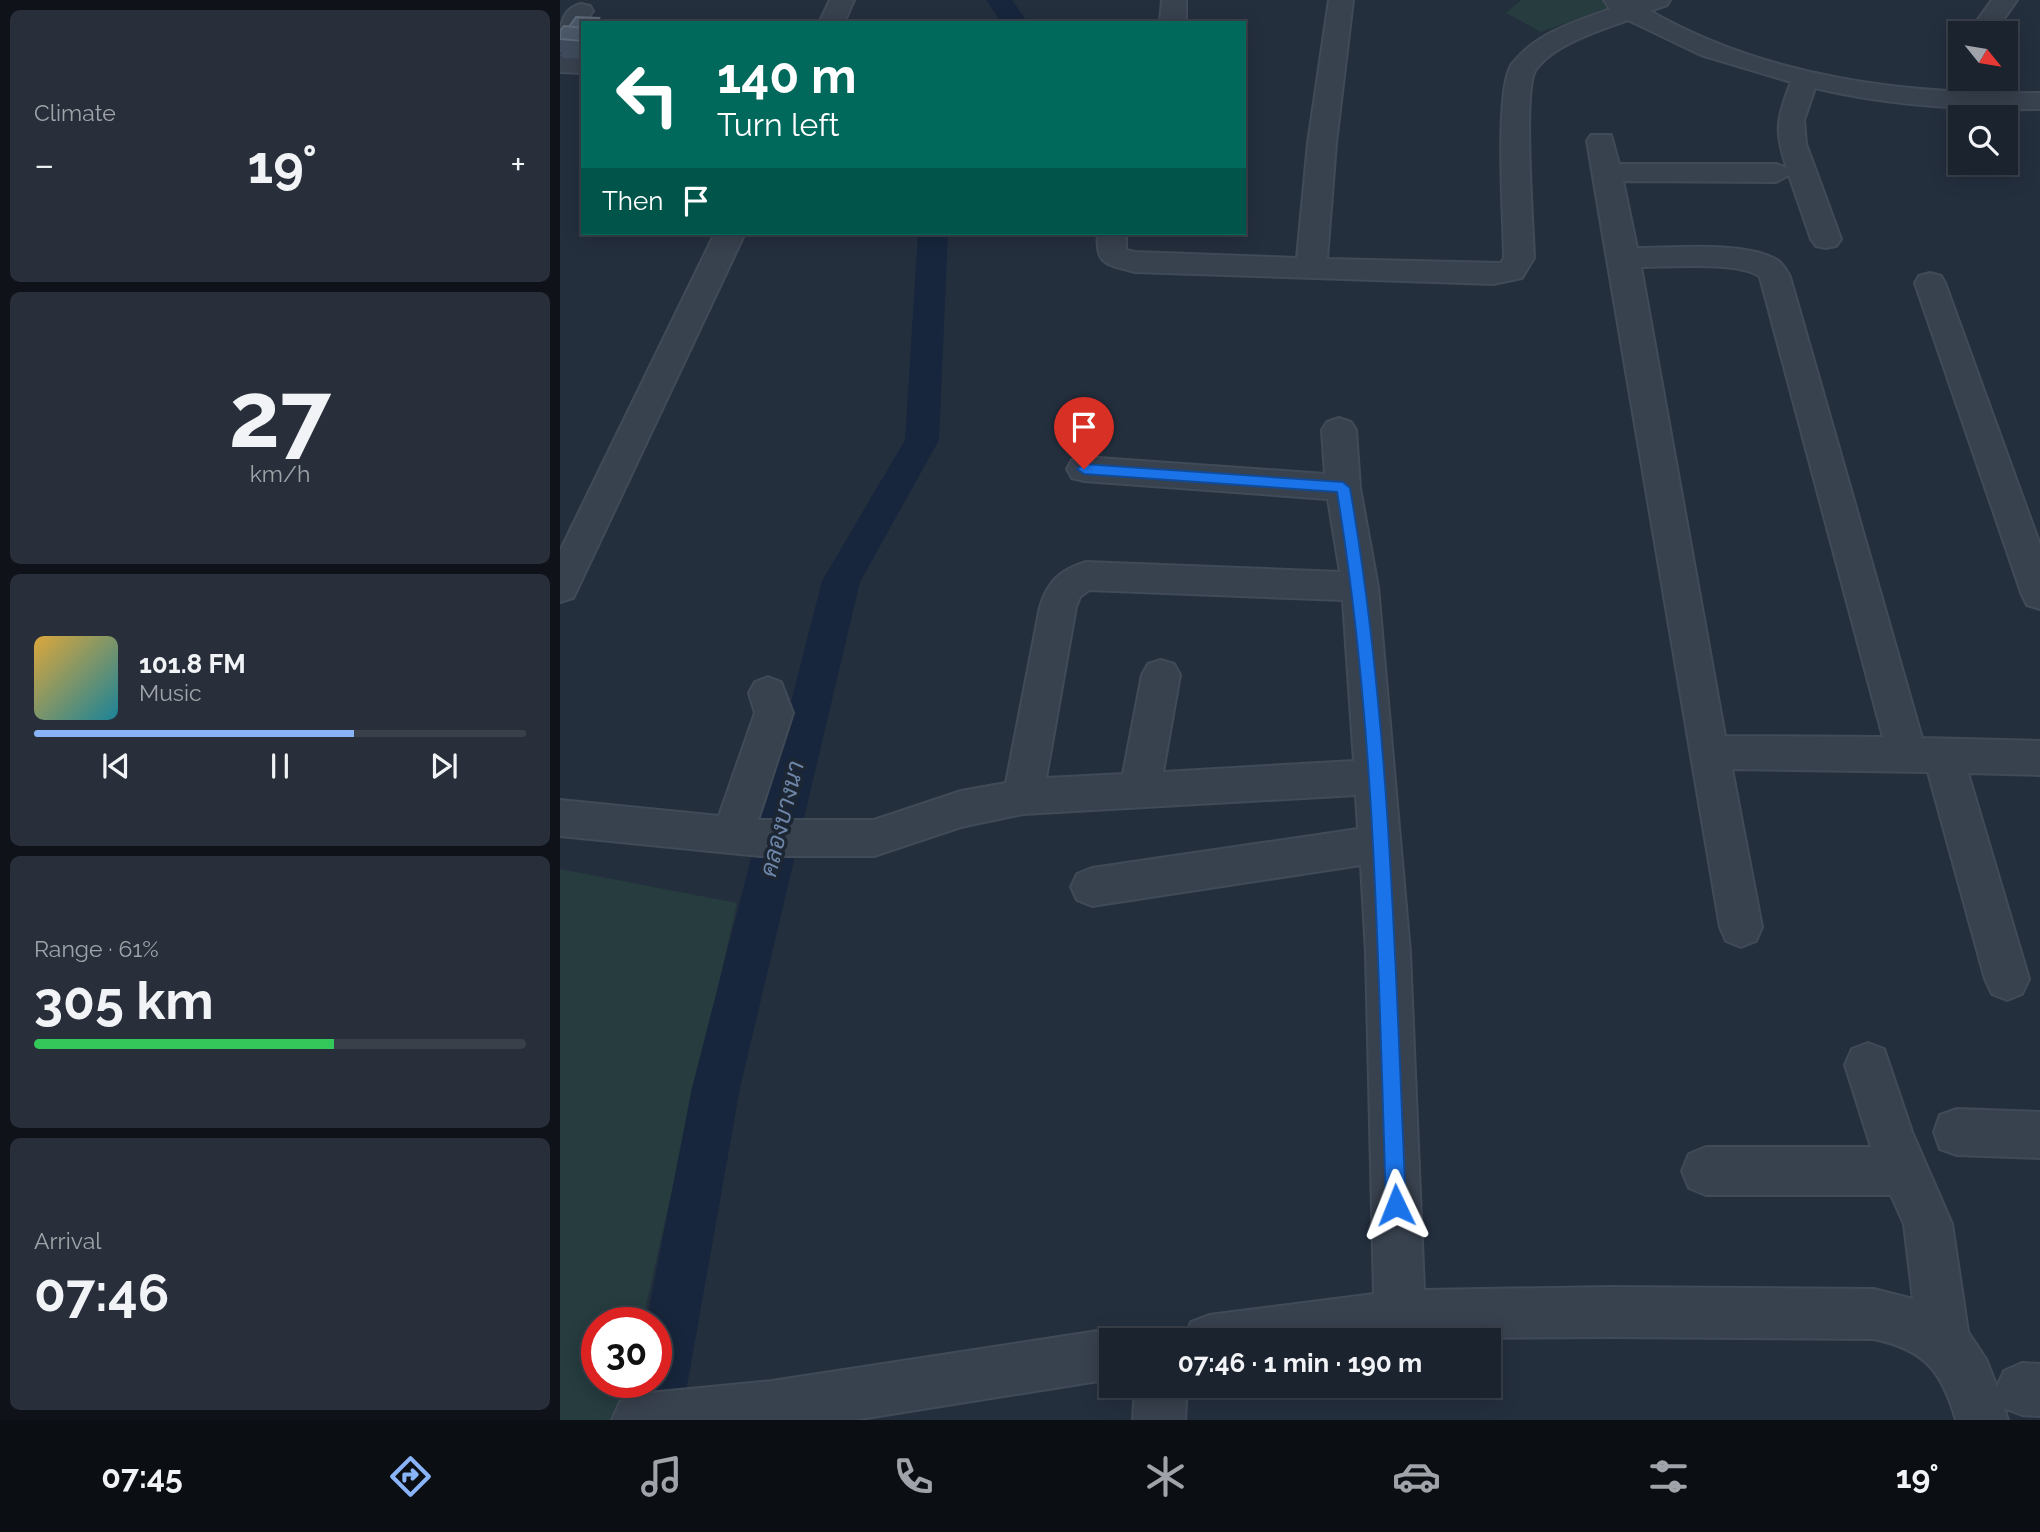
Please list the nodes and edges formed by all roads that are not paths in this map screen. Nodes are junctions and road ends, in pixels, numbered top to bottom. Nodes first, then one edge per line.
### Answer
1 (842, 0) edge
2 (1174, 0) edge
3 (1341, 0) edge
4 (1658, 0) edge
5 (2005, 0) edge
6 (1621, 6) edge
7 (581, 11) dead end
8 (832, 21) edge
9 (1173, 21) edge
10 (1990, 21) edge
11 (560, 40) edge
12 (560, 64) edge
13 (581, 65) edge
14 (1805, 79) junction
15 (2039, 104) edge
16 (1776, 173) dead end
17 (729, 235) edge
18 (1112, 235) edge
19 (1825, 239) dead end
20 (1624, 258) junction
21 (1311, 267) junction
22 (1930, 283) dead end
23 (1339, 430) dead end
24 (1084, 469) dead end
25 (1343, 488) junction
26 (1360, 587) junction
27 (560, 588) edge
28 (2040, 595) edge
29 (1161, 675) dead end
30 (768, 693) dead end
31 (1709, 754) junction
32 (1925, 755) junction
33 (2040, 758) edge
34 (1374, 776) junction
35 (1140, 790) junction
36 (1023, 797) junction
37 (560, 818) edge
38 (746, 837) junction
39 (1380, 844) junction
40 (1092, 887) dead end
41 (1741, 927) dead end
42 (2007, 979) dead end
43 (1868, 1065) dead end
44 (1957, 1132) dead end
45 (2040, 1135) edge
46 (1706, 1171) dead end
47 (1906, 1171) junction
48 (1400, 1316) junction
49 (1304, 1328) edge
50 (1944, 1341) junction
51 (1099, 1356) edge
52 (1160, 1398) edge
53 (638, 1420) edge
54 (1159, 1420) edge
55 (1982, 1420) edge

1 - 8 street
2 - 9 street
3 - 21 street
4 - 6 street
5 - 10 street
6 - 14 street
6 - 21 street
7 - 11 street
12 - 13 street
14 - 15 street
14 - 19 street
16 - 20 street
17 - 27 street
18 - 21 street
20 - 31 street
20 - 32 street
22 - 28 street
23 - 25 street
24 - 25 street
25 - 26 street
26 - 34 street
26 - 36 street
29 - 35 street
30 - 38 street
31 - 32 street
31 - 41 street
32 - 33 street
32 - 42 street
34 - 35 street
34 - 39 street
35 - 36 street
36 - 38 street
37 - 38 street
39 - 40 street
39 - 48 street
43 - 47 street
44 - 45 street
46 - 47 street
47 - 50 street
48 - 49 street
48 - 50 street
50 - 55 street
51 - 53 street
52 - 54 street

